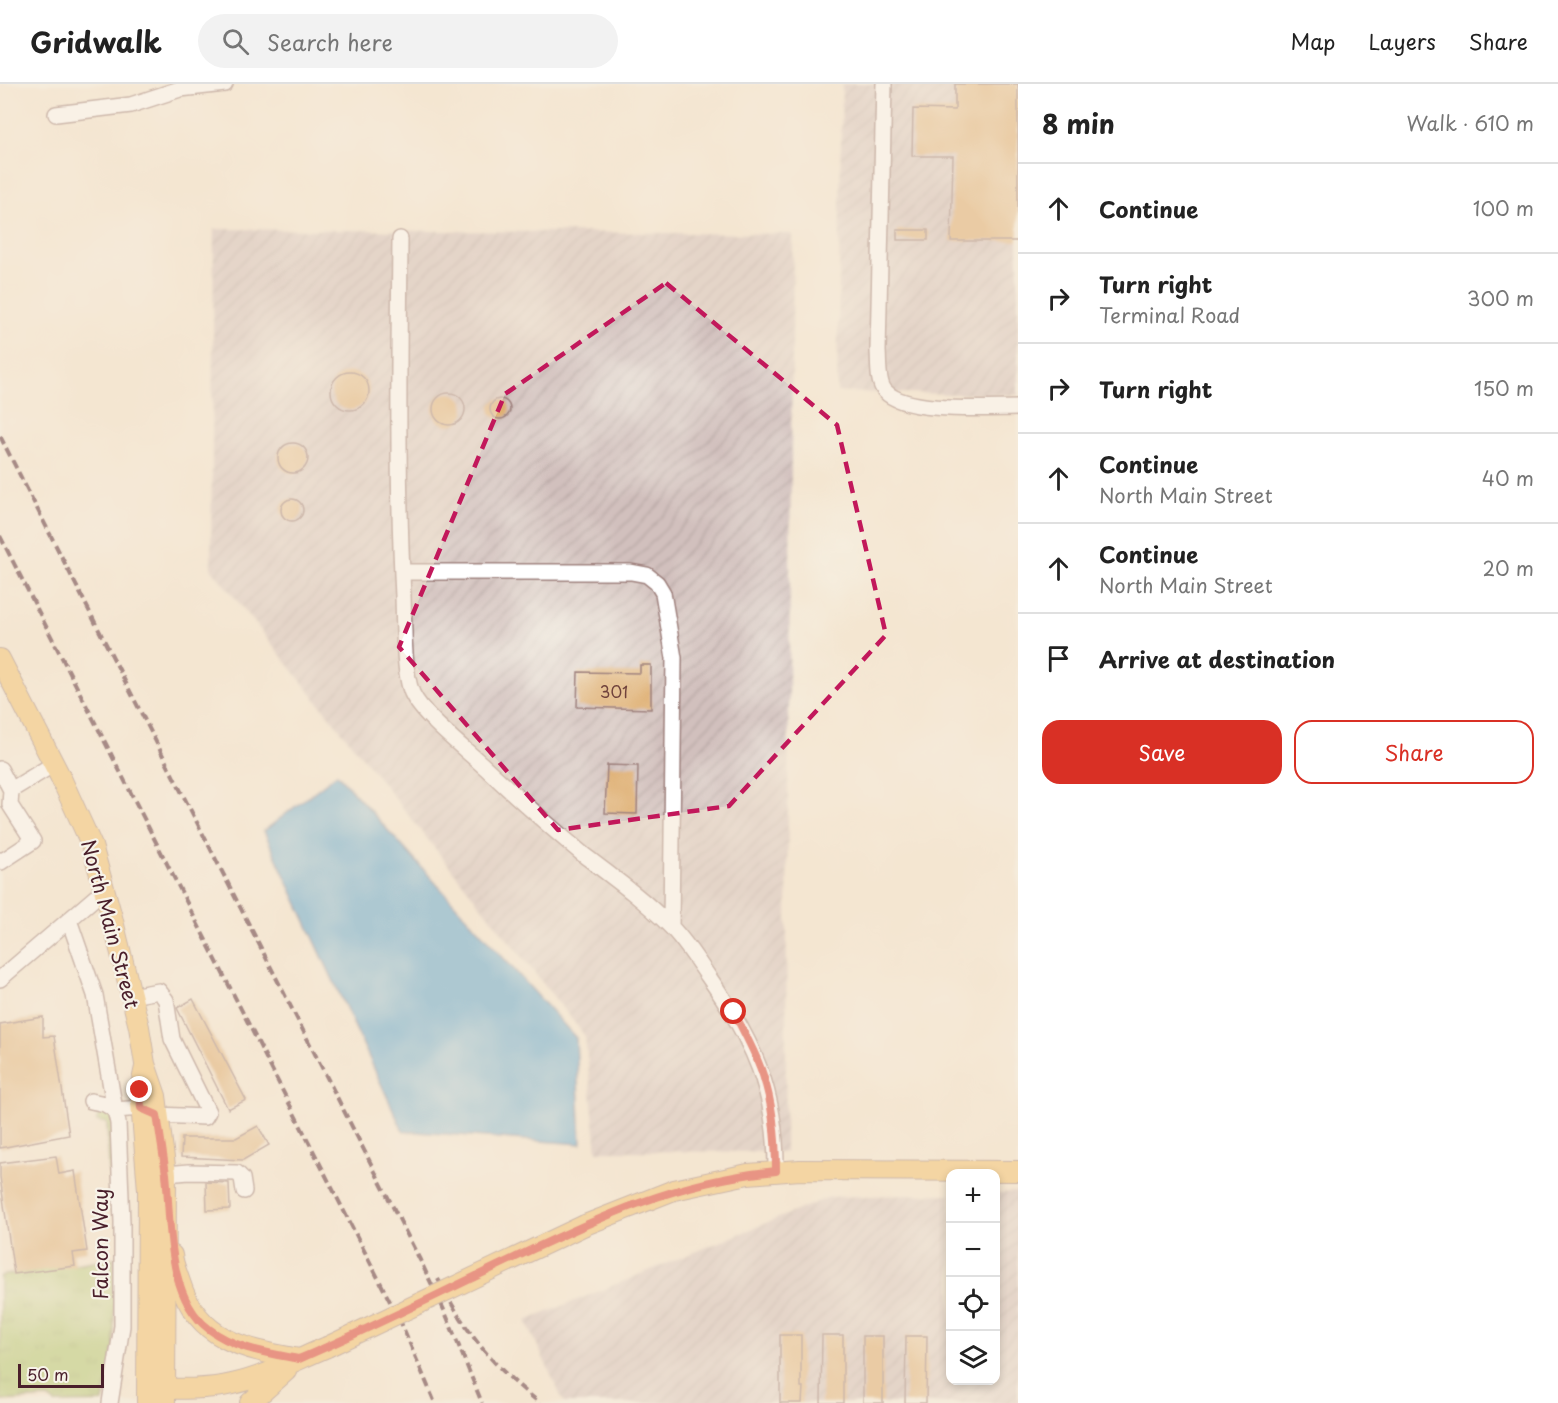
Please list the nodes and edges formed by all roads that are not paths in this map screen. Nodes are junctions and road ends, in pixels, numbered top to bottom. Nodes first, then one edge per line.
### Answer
1 (225, 84) edge
2 (884, 84) edge
3 (56, 114) dead end
4 (400, 239) dead end
5 (1018, 408) edge
6 (402, 572) junction
7 (0, 659) edge
8 (54, 764) junction
9 (0, 769) edge
10 (11, 790) junction
11 (0, 860) edge
12 (105, 889) junction
13 (69, 920) junction
14 (671, 927) junction
15 (0, 979) edge
16 (131, 996) junction
17 (91, 1101) dead end
18 (115, 1110) junction
19 (149, 1111) junction
20 (776, 1171) junction
21 (1018, 1171) edge
22 (166, 1174) junction
23 (244, 1191) dead end
24 (299, 1359) junction
25 (156, 1396) edge
26 (110, 1403) edge
27 (250, 1403) edge

1 - 3 street
2 - 5 street
4 - 6 street
6 - 14 street
6 - 14 street
7 - 8 main road, North Main Street
8 - 10 street
8 - 12 main road, North Main Street
9 - 10 street
10 - 11 street
12 - 13 street
12 - 16 main road, North Main Street
13 - 15 street
13 - 18 street, Falcon Way
14 - 20 street
16 - 19 main road, North Main Street
16 - 19 street
17 - 18 street
18 - 19 street
18 - 26 street, Falcon Way
19 - 22 main road, North Main Street
19 - 25 main road, North Main Street
20 - 21 main road
20 - 24 main road, bridge
22 - 23 street
22 - 24 main road
22 - 25 main road, North Main Street
24 - 25 main road
24 - 27 main road

